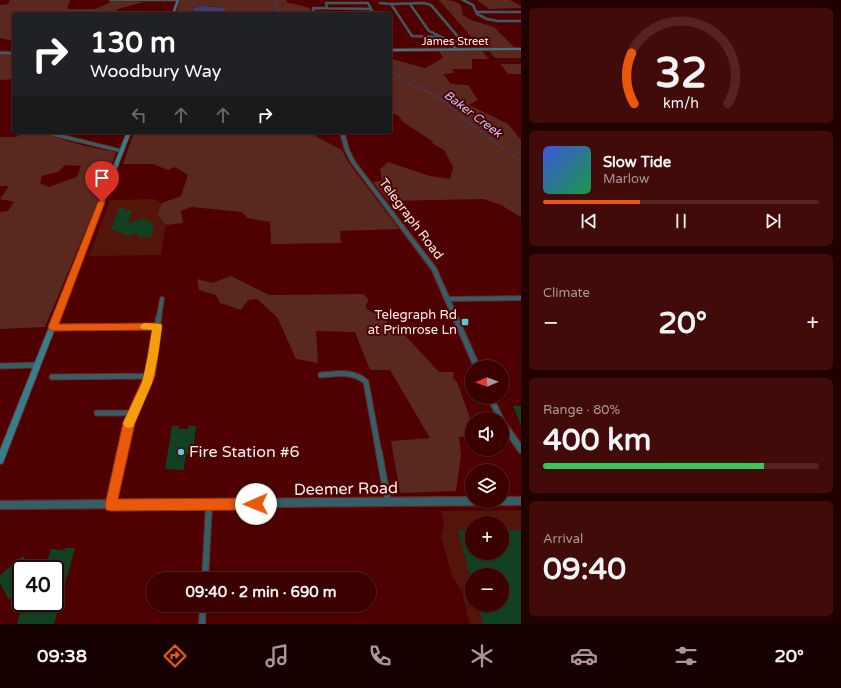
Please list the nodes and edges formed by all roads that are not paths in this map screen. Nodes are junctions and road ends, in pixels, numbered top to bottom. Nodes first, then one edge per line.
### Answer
1 (110, 0) edge
2 (178, 0) edge
3 (463, 0) edge
4 (380, 3) dead end
5 (391, 4) junction
6 (410, 4) junction
7 (327, 8) junction
8 (371, 9) junction
9 (174, 12) edge
10 (313, 12) edge
11 (373, 12) edge
12 (477, 12) junction
13 (521, 12) edge
14 (521, 21) edge
15 (439, 37) junction
16 (452, 42) junction
17 (521, 49) edge
18 (392, 50) edge
19 (456, 50) junction
20 (0, 53) edge
21 (12, 53) edge
22 (51, 134) edge
23 (128, 134) edge
24 (343, 134) edge
25 (122, 151) junction
26 (521, 298) edge
27 (162, 299) dead end
28 (448, 300) junction
29 (157, 326) junction
30 (53, 327) junction
31 (474, 360) edge
32 (0, 366) edge
33 (38, 366) junction
34 (321, 375) dead end
35 (150, 376) junction
36 (52, 377) dead end
37 (97, 413) dead end
38 (132, 413) junction
39 (509, 432) edge
40 (521, 450) edge
41 (0, 460) edge
42 (465, 501) edge
43 (509, 501) edge
44 (521, 501) edge
45 (388, 502) junction
46 (111, 505) junction
47 (210, 505) junction
48 (0, 506) edge
49 (205, 572) edge
50 (203, 612) edge
51 (202, 624) edge

1 - 2 street
2 - 9 main road
3 - 12 street
4 - 5 street
5 - 6 street
5 - 15 street
6 - 15 street
6 - 16 street
7 - 8 street
7 - 8 street
7 - 10 street
8 - 11 street
12 - 13 street
12 - 14 street
15 - 16 street
16 - 19 street
17 - 19 main road, James Street
18 - 19 main road, James Street
20 - 21 street
22 - 25 street
23 - 25 main road
24 - 28 street, Telegraph Road
25 - 30 main road
26 - 28 street
27 - 29 street
28 - 31 street, Telegraph Road
29 - 30 street
29 - 35 street
30 - 33 main road
32 - 33 street
33 - 41 main road
34 - 45 street
35 - 36 street
35 - 38 street
37 - 38 street
38 - 46 street
39 - 40 street
42 - 45 street, Deemer Road
43 - 44 street, Deemer Road
45 - 47 street, Deemer Road
46 - 47 street, Deemer Road
46 - 48 street, Deemer Road
47 - 49 street
50 - 51 street

